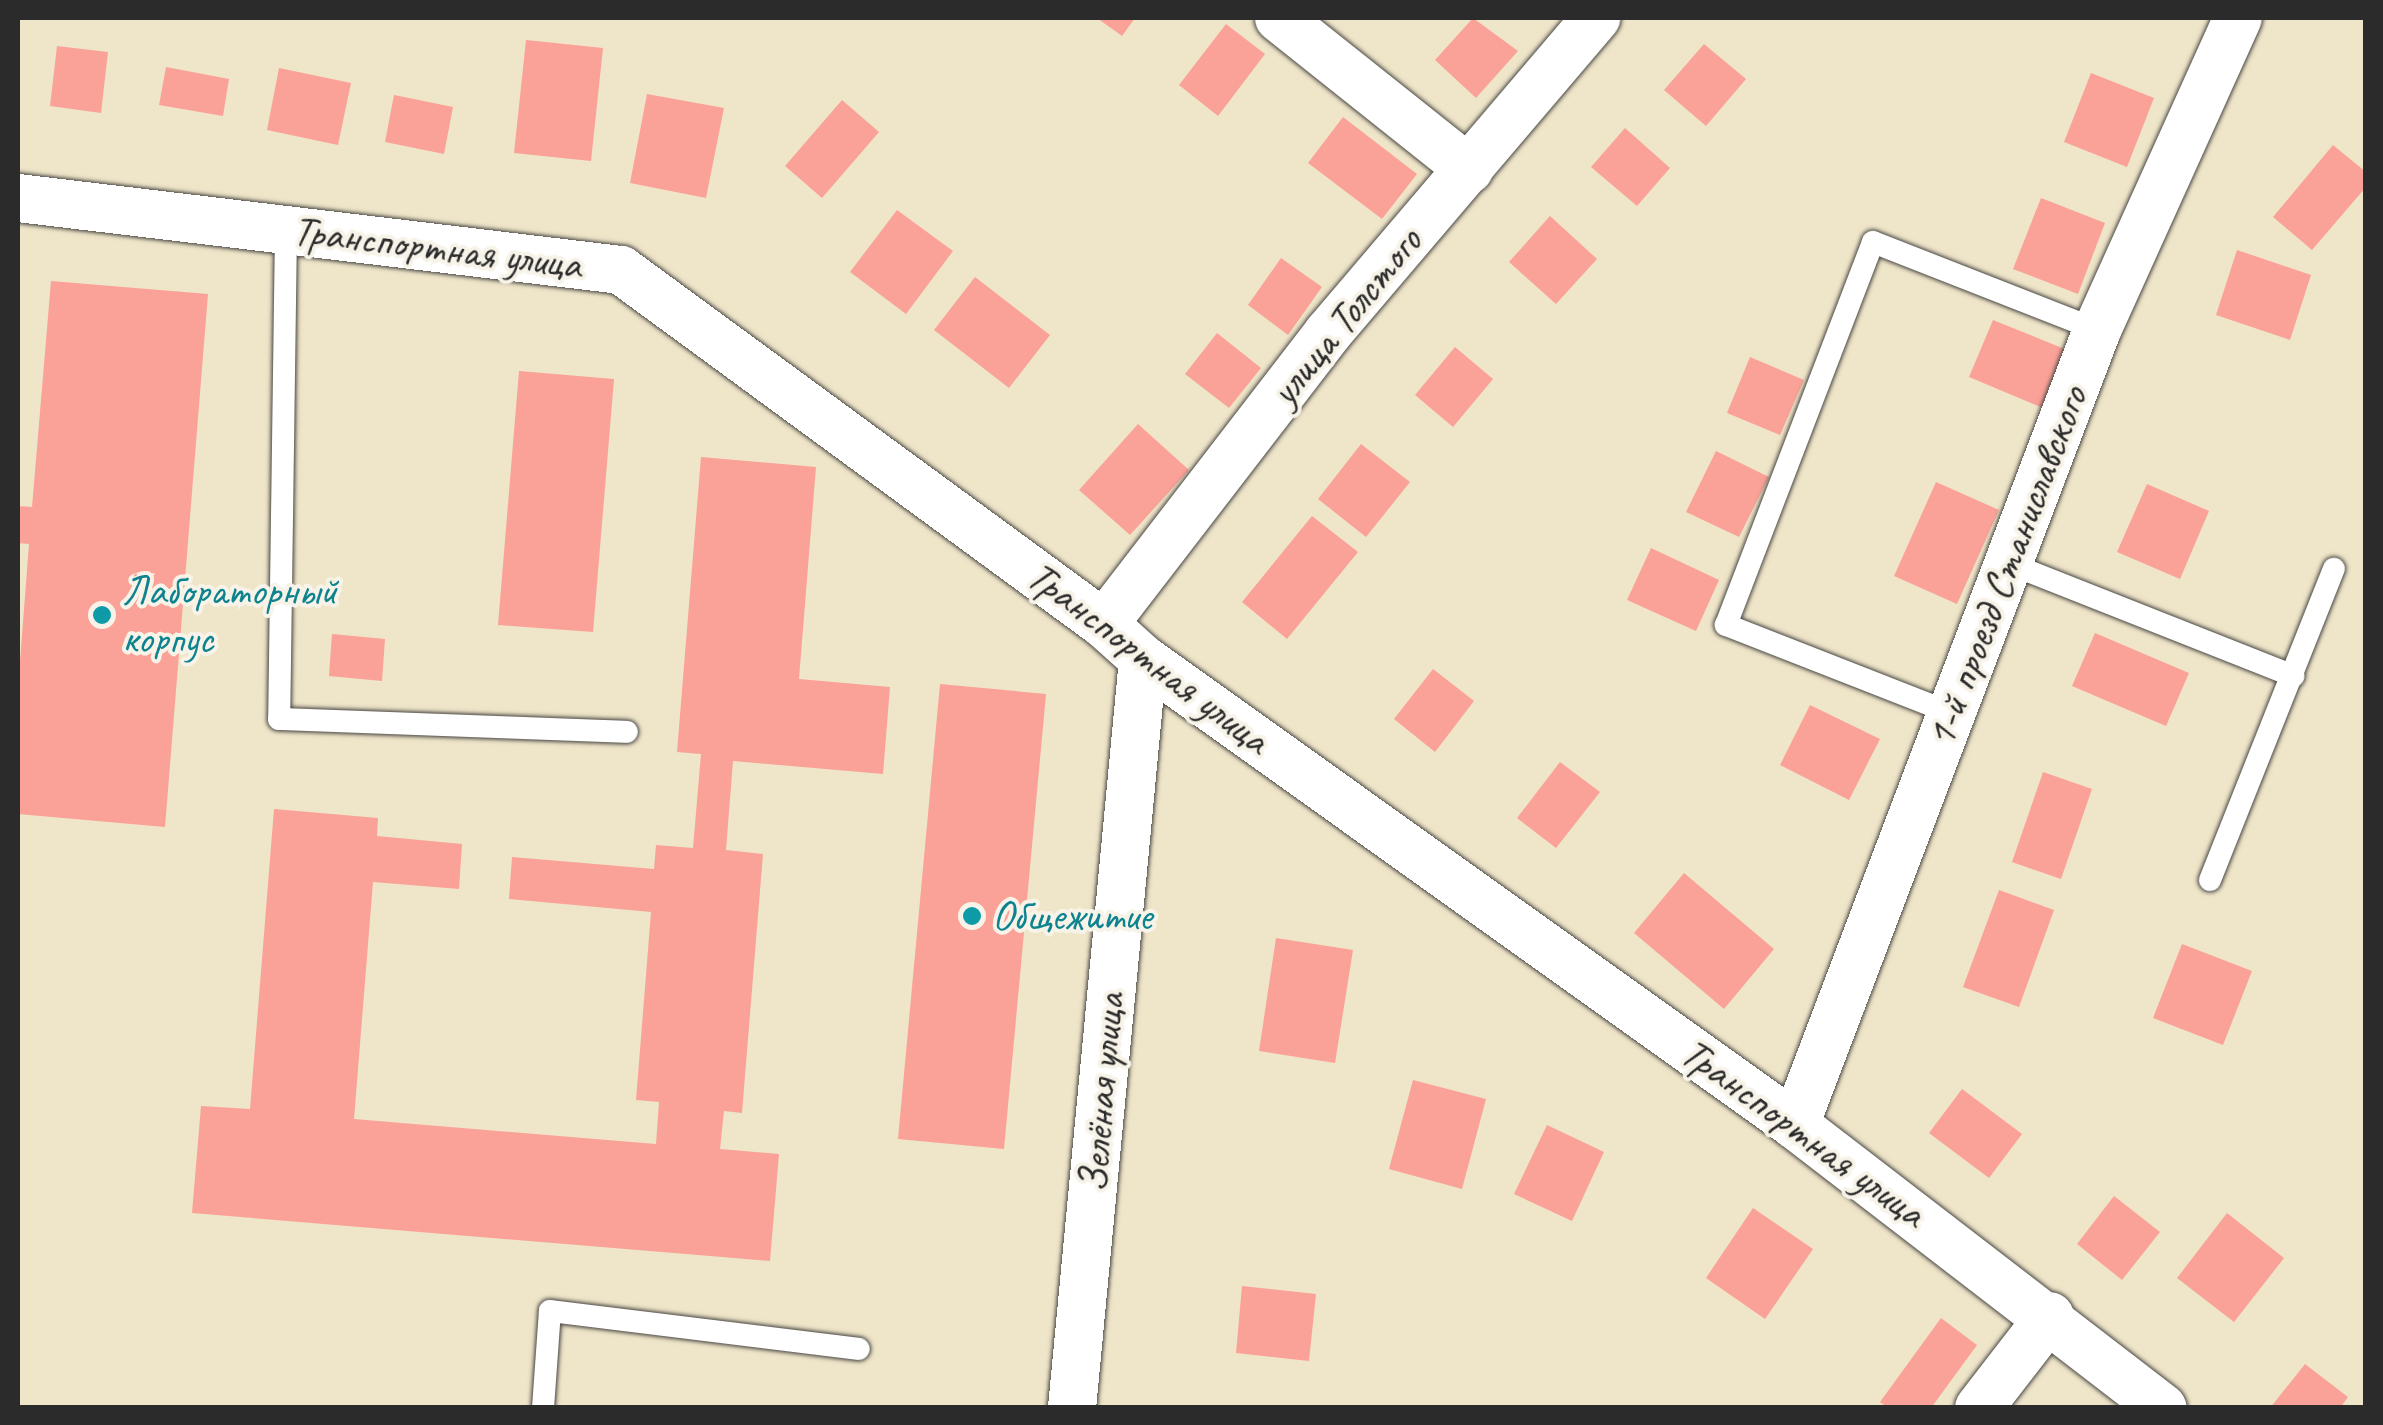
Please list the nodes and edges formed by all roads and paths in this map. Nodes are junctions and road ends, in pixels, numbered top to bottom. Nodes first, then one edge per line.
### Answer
1 (1279, 18) edge
2 (1596, 18) edge
3 (2238, 18) edge
4 (1470, 169) junction
5 (18, 198) edge
6 (286, 230) junction
7 (2097, 330) junction
8 (2008, 563) junction
9 (2334, 570) dead end
10 (1104, 624) junction
11 (1142, 660) junction
12 (2293, 676) junction
13 (1951, 712) junction
14 (627, 732) dead end
15 (2210, 880) dead end
16 (1794, 1125) junction
17 (2050, 1316) junction
18 (859, 1349) dead end
19 (543, 1408) edge
20 (1072, 1408) edge
21 (1979, 1408) edge
22 (2163, 1408) edge

1 - 4 street
2 - 4 street, улица Толстого
3 - 7 street, 1-й проезд Станиславского
4 - 10 street, улица Толстого
5 - 6 street, Транспортная улица
6 - 10 street, Транспортная улица
6 - 14 lane
7 - 8 street, 1-й проезд Станиславского
7 - 13 lane
8 - 12 lane
8 - 13 street, 1-й проезд Станиславского
9 - 12 lane
10 - 11 street, Транспортная улица
11 - 16 street, Транспортная улица
11 - 20 street, Зелёная улица
12 - 15 lane
13 - 16 street, 1-й проезд Станиславского
16 - 17 street, Транспортная улица
17 - 21 street
17 - 22 street, Транспортная улица
18 - 19 lane

